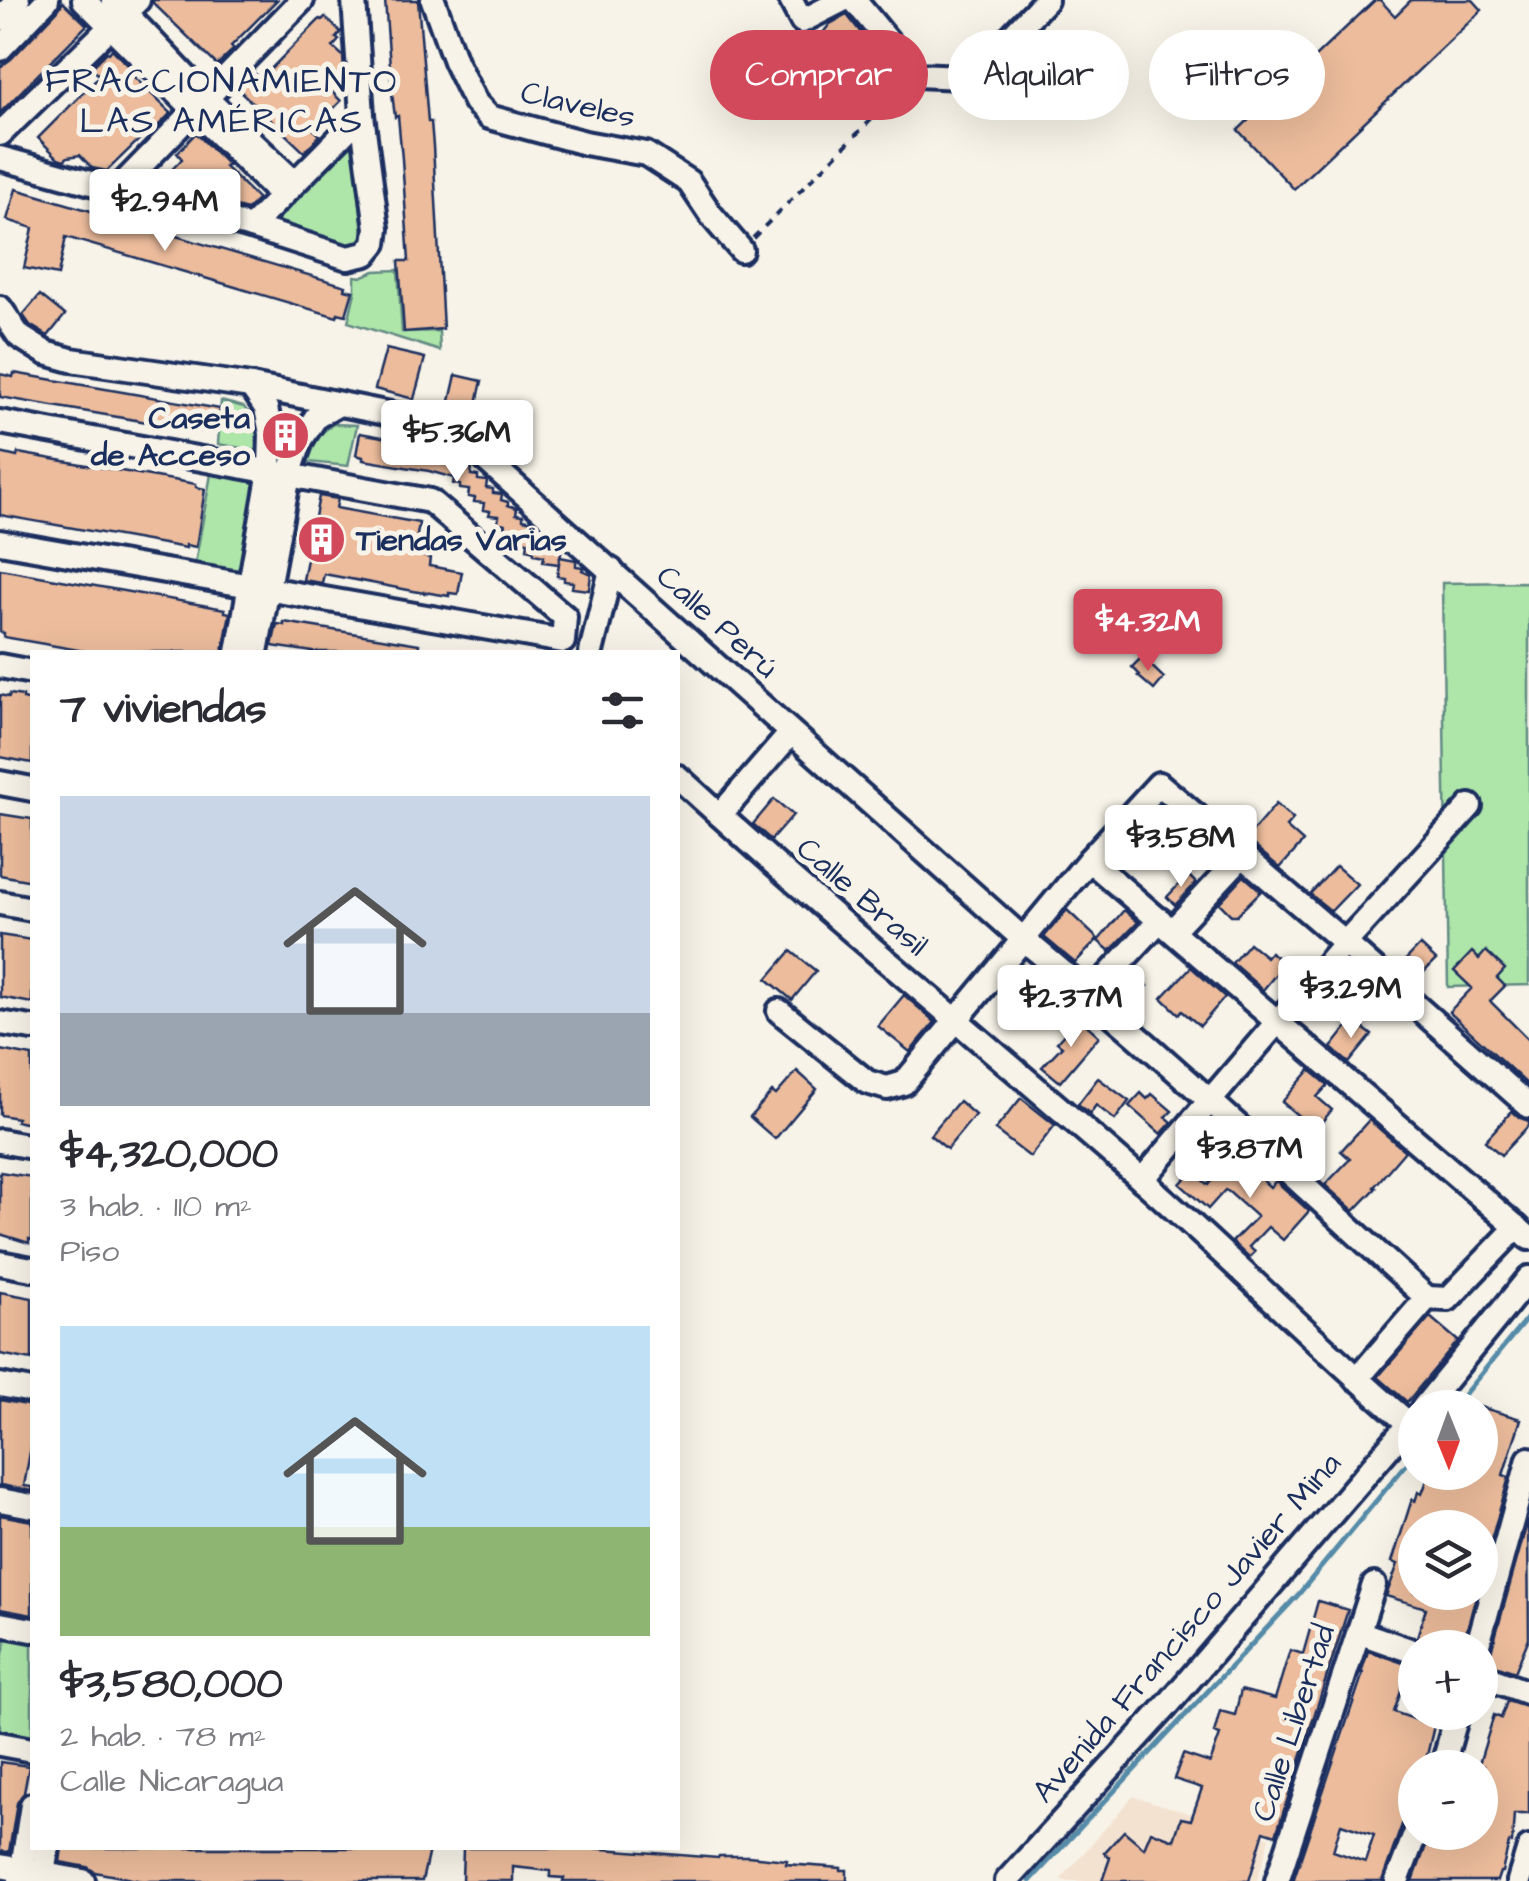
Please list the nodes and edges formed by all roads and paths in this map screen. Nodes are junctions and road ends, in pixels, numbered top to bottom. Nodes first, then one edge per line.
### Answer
1 (18, 0) edge
2 (48, 0) edge
3 (84, 0) edge
4 (302, 0) edge
5 (354, 0) edge
6 (433, 0) edge
7 (791, 0) edge
8 (843, 0) edge
9 (854, 0) edge
10 (1046, 0) edge
11 (122, 9) edge
12 (0, 19) edge
13 (879, 30) edge
14 (0, 50) edge
15 (928, 75) edge
16 (201, 104) junction
17 (362, 115) junction
18 (870, 120) edge
19 (0, 134) edge
20 (0, 158) edge
21 (287, 189) junction
22 (116, 190) junction
23 (250, 227) junction
24 (740, 250) joint
25 (0, 308) edge
26 (251, 386) junction
27 (339, 404) junction
28 (0, 422) edge
29 (280, 473) junction
30 (0, 542) edge
31 (610, 570) junction
32 (258, 588) junction
33 (239, 650) edge
34 (256, 650) edge
35 (592, 650) edge
36 (0, 666) edge
37 (30, 672) edge
38 (791, 733) junction
39 (680, 778) edge
40 (0, 783) edge
41 (30, 789) edge
42 (1470, 806) dead end
43 (720, 816) junction
44 (1243, 855) junction
45 (1089, 860) junction
46 (0, 903) edge
47 (30, 909) edge
48 (1166, 925) junction
49 (1023, 940) junction
50 (1345, 943) junction
51 (1090, 995) junction
52 (779, 1011) dead end
53 (0, 1022) edge
54 (956, 1022) junction
55 (1278, 1022) junction
56 (30, 1028) edge
57 (1210, 1100) junction
58 (1529, 1106) edge
59 (0, 1141) edge
60 (30, 1147) edge
61 (1142, 1180) junction
62 (1523, 1232) edge
63 (0, 1263) edge
64 (30, 1268) edge
65 (1529, 1278) edge
66 (1427, 1298) junction
67 (1357, 1379) junction
68 (0, 1385) edge
69 (1436, 1390) edge
70 (30, 1391) edge
71 (1398, 1405) edge
72 (1398, 1436) edge
73 (1529, 1458) edge
74 (0, 1500) edge
75 (30, 1506) edge
76 (1374, 1585) dead end
77 (0, 1624) edge
78 (30, 1630) edge
79 (1482, 1630) edge
80 (1358, 1632) junction
81 (1398, 1646) edge
82 (1498, 1682) edge
83 (1529, 1693) edge
84 (0, 1744) edge
85 (30, 1750) edge
86 (30, 1826) edge
87 (1529, 1848) edge
88 (45, 1850) edge
89 (1409, 1850) edge
90 (25, 1875) edge
91 (1017, 1877) edge
92 (83, 1881) edge
93 (1277, 1881) edge
94 (1397, 1881) edge
95 (1519, 1881) edge

1 - 12 street
2 - 14 street
3 - 11 street
4 - 16 street
5 - 17 street
6 - 24 street, Claveles
7 - 8 street
9 - 13 street
10 - 15 street
11 - 16 street
11 - 19 street
16 - 21 street
16 - 22 street
17 - 21 street
17 - 23 street
18 - 24 path
20 - 22 street
21 - 23 street
22 - 23 street
25 - 26 street, Calle Perú
26 - 27 street, Calle Perú
26 - 29 street
27 - 29 street
27 - 31 street, Calle Perú
28 - 29 street
29 - 32 street
29 - 32 street
30 - 32 street
31 - 35 street
31 - 38 street, Calle Perú
32 - 33 street
32 - 34 street
36 - 37 street
38 - 43 street
38 - 49 street, Calle Perú
39 - 43 street, Calle Brasil
40 - 41 street
42 - 50 street
43 - 54 street, Calle Brasil
44 - 45 street
44 - 48 street
44 - 50 street
45 - 48 street
45 - 49 street
46 - 47 street
48 - 51 street
48 - 55 street
49 - 51 street, Calle Perú
49 - 54 street
50 - 55 street
50 - 58 street
51 - 57 street, Calle Perú
52 - 54 street
53 - 56 street
54 - 61 street, Calle Brasil
55 - 57 street
55 - 62 street
57 - 61 street
57 - 66 street, Calle Perú
59 - 60 street
61 - 67 street, Calle Brasil
62 - 66 street
63 - 64 street
65 - 69 street, Avenida Francisco Javier Mina
66 - 67 street
67 - 71 street, Calle Brasil
68 - 70 street
72 - 91 street, Avenida Francisco Javier Mina
73 - 79 street
74 - 75 street
76 - 80 street, Calle Libertad
77 - 78 street
80 - 81 street
80 - 93 street, Calle Libertad
82 - 83 street
84 - 85 street
86 - 90 street
87 - 95 street
88 - 90 street
89 - 94 street
90 - 92 street

